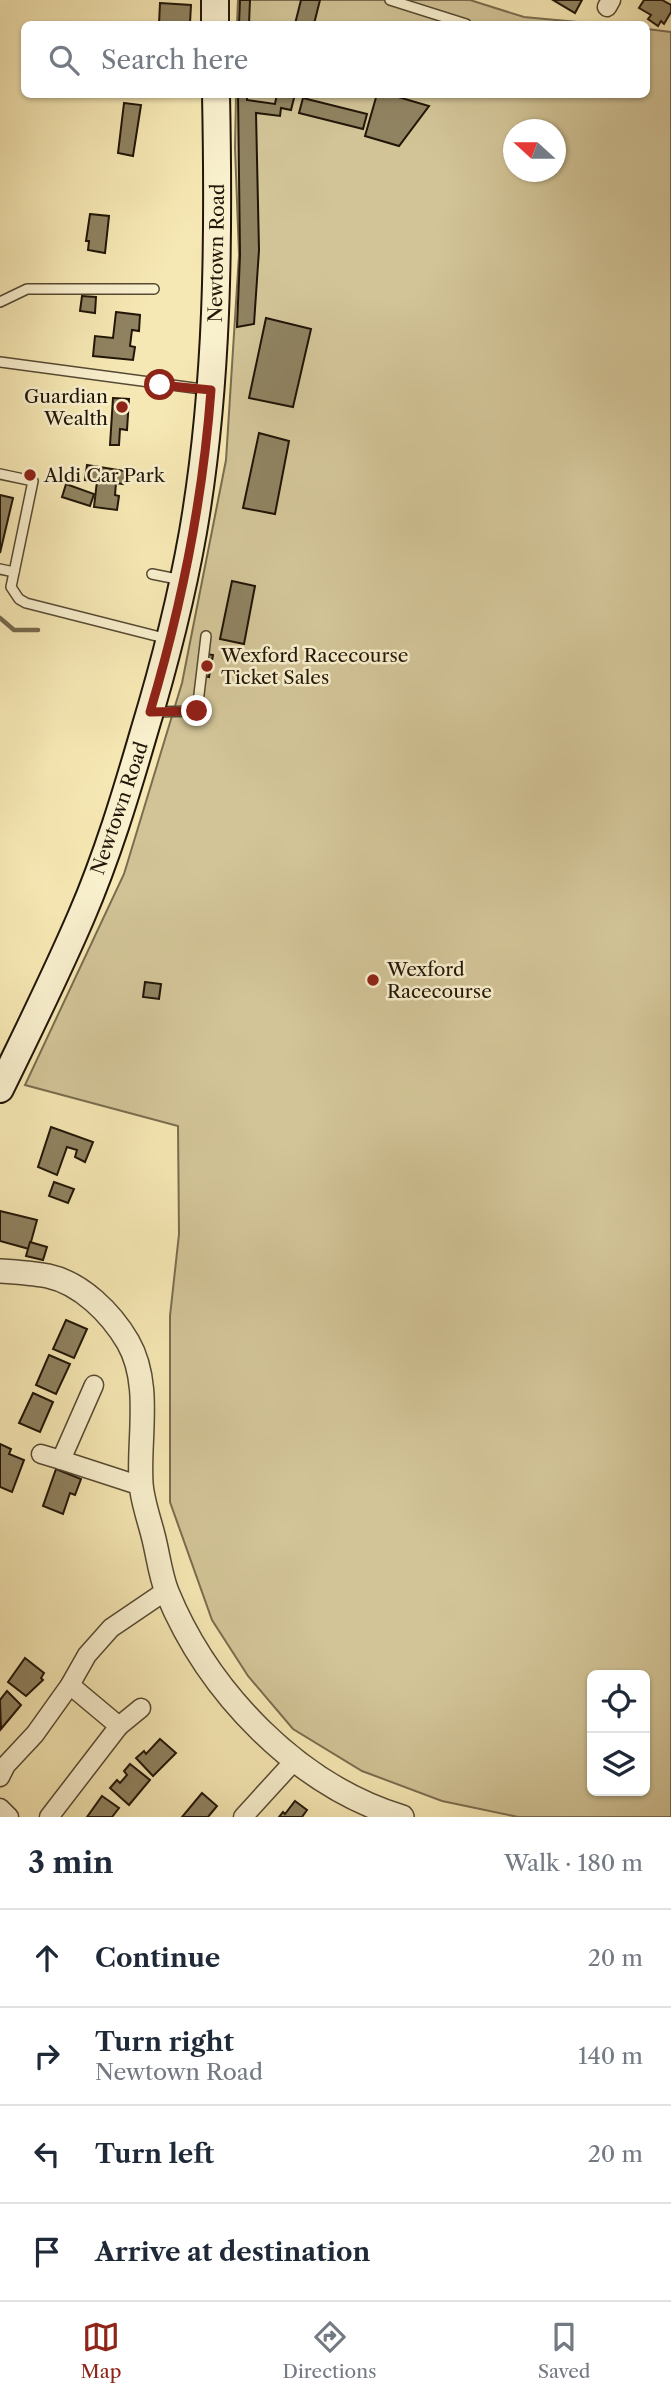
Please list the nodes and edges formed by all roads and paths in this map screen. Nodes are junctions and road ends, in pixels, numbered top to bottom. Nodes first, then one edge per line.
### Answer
1 (215, 0) edge
2 (390, 0) edge
3 (215, 21) edge
4 (456, 21) edge
5 (216, 98) edge
6 (154, 289) dead end
7 (0, 302) edge
8 (0, 362) edge
9 (211, 390) junction
10 (0, 474) edge
11 (0, 569) edge
12 (14, 572) junction
13 (152, 574) dead end
14 (184, 580) junction
15 (206, 636) dead end
16 (170, 639) junction
17 (150, 712) junction
18 (0, 1089) edge
19 (0, 1270) edge
20 (94, 1385) dead end
21 (41, 1454) dead end
22 (61, 1460) junction
23 (141, 1486) junction
24 (167, 1590) junction
25 (70, 1685) junction
26 (141, 1708) dead end
27 (119, 1726) junction
28 (295, 1760) junction
29 (0, 1777) edge
30 (0, 1808) edge
31 (9, 1817) edge
32 (49, 1817) edge
33 (243, 1817) edge
34 (402, 1817) edge

1 - 3 main road
2 - 4 lane
5 - 9 main road, Newtown Road
6 - 7 lane
8 - 9 lane
9 - 14 main road, Newtown Road
10 - 12 lane
11 - 12 lane
12 - 16 lane
13 - 14 lane
14 - 16 main road, Newtown Road
15 - 17 lane
16 - 17 main road, Newtown Road
17 - 18 main road, Newtown Road
19 - 23 street
20 - 22 street
21 - 22 street
22 - 23 street
23 - 24 street
24 - 25 street
24 - 28 street
25 - 27 street
25 - 29 street
26 - 27 street
27 - 32 street
28 - 33 street
28 - 34 street
30 - 31 street

